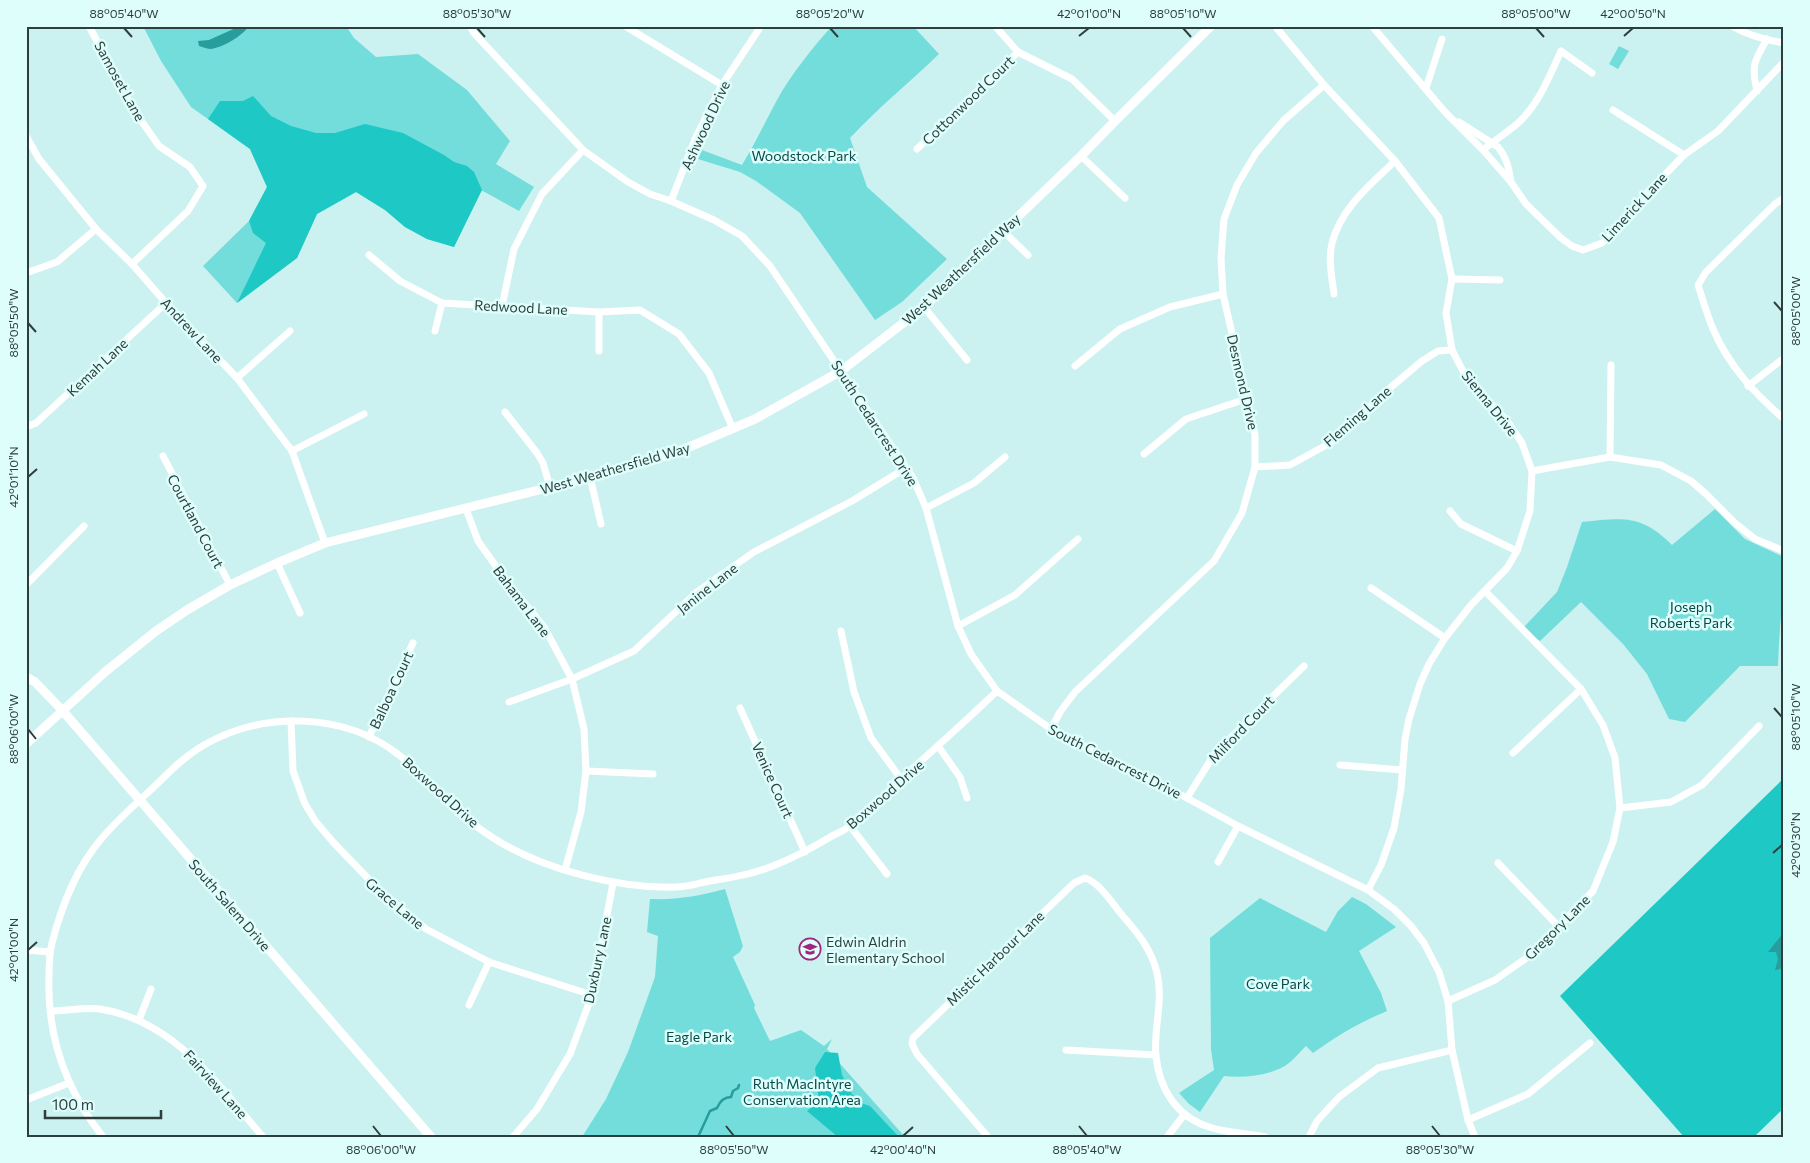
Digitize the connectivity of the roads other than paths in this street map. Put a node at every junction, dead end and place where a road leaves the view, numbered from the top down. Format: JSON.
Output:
{"nodes":[{"id":1,"x":89,"y":26,"type":"edge"},
{"id":2,"x":470,"y":26,"type":"edge"},
{"id":3,"x":625,"y":26,"type":"edge"},
{"id":4,"x":761,"y":26,"type":"edge"},
{"id":5,"x":996,"y":26,"type":"edge"},
{"id":6,"x":1211,"y":26,"type":"edge"},
{"id":7,"x":1275,"y":26,"type":"edge"},
{"id":8,"x":1372,"y":26,"type":"edge"},
{"id":9,"x":1732,"y":26,"type":"edge"},
{"id":10,"x":1442,"y":39,"type":"dead end"},
{"id":11,"x":1767,"y":40,"type":"junction"},
{"id":12,"x":1784,"y":43,"type":"edge"},
{"id":13,"x":1018,"y":52,"type":"junction"},
{"id":14,"x":1784,"y":62,"type":"edge"},
{"id":15,"x":1592,"y":73,"type":"dead end"},
{"id":16,"x":722,"y":85,"type":"junction"},
{"id":17,"x":1324,"y":85,"type":"junction"},
{"id":18,"x":1426,"y":88,"type":"junction"},
{"id":19,"x":1757,"y":91,"type":"junction"},
{"id":20,"x":1613,"y":110,"type":"dead end"},
{"id":21,"x":1445,"y":112,"type":"junction"},
{"id":22,"x":1115,"y":121,"type":"junction"},
{"id":23,"x":26,"y":136,"type":"edge"},
{"id":24,"x":1492,"y":143,"type":"junction"},
{"id":25,"x":917,"y":149,"type":"dead end"},
{"id":26,"x":583,"y":150,"type":"junction"},
{"id":27,"x":1483,"y":150,"type":"junction"},
{"id":28,"x":1684,"y":155,"type":"junction"},
{"id":29,"x":1081,"y":156,"type":"junction"},
{"id":30,"x":1395,"y":161,"type":"junction"},
{"id":31,"x":1511,"y":182,"type":"junction"},
{"id":32,"x":1125,"y":198,"type":"dead end"},
{"id":33,"x":1784,"y":198,"type":"edge"},
{"id":34,"x":671,"y":201,"type":"junction"},
{"id":35,"x":96,"y":229,"type":"junction"},
{"id":36,"x":1003,"y":231,"type":"junction"},
{"id":37,"x":369,"y":255,"type":"dead end"},
{"id":38,"x":1028,"y":255,"type":"dead end"},
{"id":39,"x":132,"y":264,"type":"junction"},
{"id":40,"x":26,"y":273,"type":"edge"},
{"id":41,"x":1452,"y":279,"type":"junction"},
{"id":42,"x":1500,"y":280,"type":"dead end"},
{"id":43,"x":1223,"y":294,"type":"junction"},
{"id":44,"x":1334,"y":294,"type":"dead end"},
{"id":45,"x":442,"y":303,"type":"junction"},
{"id":46,"x":166,"y":304,"type":"junction"},
{"id":47,"x":502,"y":306,"type":"junction"},
{"id":48,"x":924,"y":308,"type":"junction"},
{"id":49,"x":599,"y":312,"type":"junction"},
{"id":50,"x":435,"y":330,"type":"dead end"},
{"id":51,"x":290,"y":331,"type":"dead end"},
{"id":52,"x":1452,"y":350,"type":"junction"},
{"id":53,"x":599,"y":351,"type":"dead end"},
{"id":54,"x":1784,"y":358,"type":"edge"},
{"id":55,"x":967,"y":360,"type":"dead end"},
{"id":56,"x":1611,"y":365,"type":"dead end"},
{"id":57,"x":1074,"y":366,"type":"dead end"},
{"id":58,"x":841,"y":371,"type":"junction"},
{"id":59,"x":237,"y":378,"type":"junction"},
{"id":60,"x":1748,"y":386,"type":"junction"},
{"id":61,"x":1246,"y":399,"type":"junction"},
{"id":62,"x":505,"y":412,"type":"dead end"},
{"id":63,"x":364,"y":414,"type":"dead end"},
{"id":64,"x":1784,"y":420,"type":"edge"},
{"id":65,"x":26,"y":427,"type":"edge"},
{"id":66,"x":733,"y":429,"type":"junction"},
{"id":67,"x":292,"y":451,"type":"junction"},
{"id":68,"x":1144,"y":454,"type":"dead end"},
{"id":69,"x":163,"y":456,"type":"dead end"},
{"id":70,"x":1005,"y":457,"type":"dead end"},
{"id":71,"x":1610,"y":457,"type":"junction"},
{"id":72,"x":1255,"y":467,"type":"junction"},
{"id":73,"x":906,"y":468,"type":"junction"},
{"id":74,"x":1532,"y":471,"type":"junction"},
{"id":75,"x":590,"y":477,"type":"junction"},
{"id":76,"x":550,"y":487,"type":"junction"},
{"id":77,"x":926,"y":508,"type":"junction"},
{"id":78,"x":466,"y":509,"type":"junction"},
{"id":79,"x":1450,"y":511,"type":"dead end"},
{"id":80,"x":600,"y":524,"type":"dead end"},
{"id":81,"x":84,"y":526,"type":"dead end"},
{"id":82,"x":1078,"y":539,"type":"dead end"},
{"id":83,"x":325,"y":544,"type":"junction"},
{"id":84,"x":1517,"y":551,"type":"junction"},
{"id":85,"x":1784,"y":551,"type":"edge"},
{"id":86,"x":277,"y":563,"type":"junction"},
{"id":87,"x":26,"y":585,"type":"edge"},
{"id":88,"x":230,"y":586,"type":"junction"},
{"id":89,"x":1371,"y":588,"type":"dead end"},
{"id":90,"x":1485,"y":591,"type":"junction"},
{"id":91,"x":300,"y":613,"type":"dead end"},
{"id":92,"x":958,"y":626,"type":"junction"},
{"id":93,"x":841,"y":631,"type":"dead end"},
{"id":94,"x":1444,"y":638,"type":"junction"},
{"id":95,"x":413,"y":643,"type":"dead end"},
{"id":96,"x":1304,"y":666,"type":"dead end"},
{"id":97,"x":26,"y":677,"type":"edge"},
{"id":98,"x":572,"y":679,"type":"junction"},
{"id":99,"x":1581,"y":689,"type":"junction"},
{"id":100,"x":998,"y":690,"type":"junction"},
{"id":101,"x":509,"y":702,"type":"dead end"},
{"id":102,"x":740,"y":708,"type":"dead end"},
{"id":103,"x":62,"y":710,"type":"junction"},
{"id":104,"x":291,"y":720,"type":"junction"},
{"id":105,"x":1759,"y":726,"type":"dead end"},
{"id":106,"x":1051,"y":729,"type":"junction"},
{"id":107,"x":368,"y":737,"type":"junction"},
{"id":108,"x":26,"y":744,"type":"edge"},
{"id":109,"x":938,"y":746,"type":"junction"},
{"id":110,"x":1513,"y":753,"type":"dead end"},
{"id":111,"x":1340,"y":765,"type":"dead end"},
{"id":112,"x":1402,"y":770,"type":"junction"},
{"id":113,"x":586,"y":771,"type":"junction"},
{"id":114,"x":653,"y":774,"type":"dead end"},
{"id":115,"x":901,"y":779,"type":"junction"},
{"id":116,"x":967,"y":798,"type":"dead end"},
{"id":117,"x":1187,"y":798,"type":"junction"},
{"id":118,"x":140,"y":800,"type":"junction"},
{"id":119,"x":1620,"y":808,"type":"junction"},
{"id":120,"x":850,"y":826,"type":"junction"},
{"id":121,"x":1238,"y":826,"type":"junction"},
{"id":122,"x":805,"y":852,"type":"junction"},
{"id":123,"x":1218,"y":862,"type":"dead end"},
{"id":124,"x":1498,"y":863,"type":"dead end"},
{"id":125,"x":565,"y":870,"type":"junction"},
{"id":126,"x":887,"y":874,"type":"dead end"},
{"id":127,"x":613,"y":883,"type":"junction"},
{"id":128,"x":1368,"y":890,"type":"junction"},
{"id":129,"x":1559,"y":926,"type":"junction"},
{"id":130,"x":26,"y":950,"type":"edge"},
{"id":131,"x":50,"y":952,"type":"junction"},
{"id":132,"x":489,"y":962,"type":"junction"},
{"id":133,"x":151,"y":989,"type":"dead end"},
{"id":134,"x":592,"y":995,"type":"junction"},
{"id":135,"x":1448,"y":1001,"type":"junction"},
{"id":136,"x":470,"y":1004,"type":"dead end"},
{"id":137,"x":50,"y":1011,"type":"junction"},
{"id":138,"x":139,"y":1020,"type":"junction"},
{"id":139,"x":1590,"y":1043,"type":"dead end"},
{"id":140,"x":1066,"y":1050,"type":"dead end"},
{"id":141,"x":1452,"y":1050,"type":"junction"},
{"id":142,"x":1156,"y":1055,"type":"junction"},
{"id":143,"x":69,"y":1083,"type":"junction"},
{"id":144,"x":26,"y":1100,"type":"edge"},
{"id":145,"x":1184,"y":1115,"type":"junction"},
{"id":146,"x":1468,"y":1120,"type":"junction"},
{"id":147,"x":103,"y":1137,"type":"edge"},
{"id":148,"x":263,"y":1137,"type":"edge"},
{"id":149,"x":431,"y":1137,"type":"edge"},
{"id":150,"x":513,"y":1137,"type":"edge"},
{"id":151,"x":988,"y":1137,"type":"edge"},
{"id":152,"x":1167,"y":1137,"type":"edge"},
{"id":153,"x":1265,"y":1137,"type":"edge"},
{"id":154,"x":1308,"y":1137,"type":"edge"},
{"id":155,"x":1475,"y":1137,"type":"edge"}],
"edges":[{"from":1,"to":39,"type":"street","name":"Samoset Lane"},
{"from":2,"to":26,"type":"street","name":"South Cedarcrest Drive"},
{"from":3,"to":16,"type":"street"},
{"from":4,"to":16,"type":"street","name":"Ashwood Drive"},
{"from":5,"to":13,"type":"street"},
{"from":6,"to":22,"type":"street","name":"West Weathersfield Way"},
{"from":7,"to":17,"type":"street","name":"Sienna Drive"},
{"from":8,"to":18,"type":"street","name":"Limerick Lane"},
{"from":9,"to":11,"type":"street"},
{"from":10,"to":18,"type":"street"},
{"from":11,"to":12,"type":"street"},
{"from":11,"to":19,"type":"street"},
{"from":13,"to":22,"type":"street"},
{"from":13,"to":25,"type":"street","name":"Cottonwood Court"},
{"from":14,"to":19,"type":"street","name":"Limerick Lane"},
{"from":15,"to":24,"type":"street"},
{"from":16,"to":34,"type":"street","name":"Ashwood Drive"},
{"from":17,"to":30,"type":"street","name":"Sienna Drive"},
{"from":17,"to":43,"type":"street","name":"Desmond Drive"},
{"from":18,"to":21,"type":"street","name":"Limerick Lane"},
{"from":19,"to":28,"type":"street","name":"Limerick Lane"},
{"from":20,"to":28,"type":"street"},
{"from":21,"to":24,"type":"street","name":"Limerick Lane"},
{"from":21,"to":27,"type":"street","name":"Limerick Lane"},
{"from":22,"to":29,"type":"street","name":"West Weathersfield Way"},
{"from":23,"to":35,"type":"street","name":"Andrew Lane"},
{"from":24,"to":27,"type":"street"},
{"from":24,"to":31,"type":"street","name":"Limerick Lane"},
{"from":26,"to":34,"type":"street","name":"South Cedarcrest Drive"},
{"from":26,"to":47,"type":"street"},
{"from":27,"to":31,"type":"street","name":"Limerick Lane"},
{"from":28,"to":31,"type":"street","name":"Limerick Lane"},
{"from":29,"to":32,"type":"street"},
{"from":29,"to":36,"type":"street","name":"West Weathersfield Way"},
{"from":30,"to":41,"type":"street","name":"Sienna Drive"},
{"from":30,"to":44,"type":"street"},
{"from":33,"to":60,"type":"street"},
{"from":34,"to":58,"type":"street","name":"South Cedarcrest Drive"},
{"from":35,"to":39,"type":"street","name":"Andrew Lane"},
{"from":35,"to":40,"type":"street"},
{"from":36,"to":38,"type":"street"},
{"from":36,"to":48,"type":"street","name":"West Weathersfield Way"},
{"from":37,"to":45,"type":"street","name":"Redwood Lane"},
{"from":39,"to":46,"type":"street","name":"Andrew Lane"},
{"from":41,"to":42,"type":"street"},
{"from":41,"to":52,"type":"street","name":"Sienna Drive"},
{"from":43,"to":57,"type":"street"},
{"from":43,"to":61,"type":"street","name":"Desmond Drive"},
{"from":45,"to":47,"type":"street","name":"Redwood Lane"},
{"from":45,"to":50,"type":"street"},
{"from":46,"to":59,"type":"street","name":"Andrew Lane"},
{"from":46,"to":65,"type":"street","name":"Kemah Lane"},
{"from":47,"to":49,"type":"street","name":"Redwood Lane"},
{"from":48,"to":55,"type":"street"},
{"from":48,"to":58,"type":"street","name":"West Weathersfield Way"},
{"from":49,"to":53,"type":"street"},
{"from":49,"to":66,"type":"street","name":"Redwood Lane"},
{"from":51,"to":59,"type":"street"},
{"from":52,"to":72,"type":"street","name":"Fleming Lane"},
{"from":52,"to":74,"type":"street","name":"Sienna Drive"},
{"from":54,"to":60,"type":"street"},
{"from":56,"to":71,"type":"street"},
{"from":58,"to":66,"type":"street","name":"West Weathersfield Way"},
{"from":58,"to":73,"type":"street","name":"South Cedarcrest Drive"},
{"from":59,"to":67,"type":"street","name":"Andrew Lane"},
{"from":60,"to":64,"type":"street"},
{"from":61,"to":68,"type":"street"},
{"from":61,"to":72,"type":"street","name":"Desmond Drive"},
{"from":62,"to":76,"type":"street"},
{"from":63,"to":67,"type":"street"},
{"from":66,"to":75,"type":"street","name":"West Weathersfield Way"},
{"from":67,"to":83,"type":"street","name":"Andrew Lane"},
{"from":69,"to":88,"type":"street","name":"Courtland Court"},
{"from":70,"to":77,"type":"street"},
{"from":71,"to":74,"type":"street"},
{"from":71,"to":85,"type":"street"},
{"from":72,"to":106,"type":"street","name":"Desmond Drive"},
{"from":73,"to":77,"type":"street","name":"South Cedarcrest Drive"},
{"from":73,"to":98,"type":"street","name":"Janine Lane"},
{"from":74,"to":84,"type":"street","name":"Sienna Drive"},
{"from":75,"to":76,"type":"street","name":"West Weathersfield Way"},
{"from":75,"to":80,"type":"street"},
{"from":76,"to":78,"type":"street","name":"West Weathersfield Way"},
{"from":77,"to":92,"type":"street","name":"South Cedarcrest Drive"},
{"from":78,"to":83,"type":"street","name":"West Weathersfield Way"},
{"from":78,"to":98,"type":"street","name":"Bahama Lane"},
{"from":79,"to":84,"type":"street"},
{"from":81,"to":87,"type":"street"},
{"from":82,"to":92,"type":"street"},
{"from":83,"to":86,"type":"street","name":"West Weathersfield Way"},
{"from":84,"to":90,"type":"street","name":"Sienna Drive"},
{"from":86,"to":88,"type":"street","name":"West Weathersfield Way"},
{"from":86,"to":91,"type":"street"},
{"from":88,"to":103,"type":"street","name":"West Weathersfield Way"},
{"from":89,"to":94,"type":"street"},
{"from":90,"to":94,"type":"street","name":"Sienna Drive"},
{"from":90,"to":99,"type":"street","name":"Gregory Lane"},
{"from":92,"to":100,"type":"street","name":"South Cedarcrest Drive"},
{"from":93,"to":115,"type":"street"},
{"from":94,"to":112,"type":"street","name":"Sienna Drive"},
{"from":95,"to":107,"type":"street","name":"Balboa Court"},
{"from":96,"to":117,"type":"street","name":"Milford Court"},
{"from":97,"to":103,"type":"street","name":"South Salem Drive"},
{"from":98,"to":101,"type":"street","name":"Janine Lane"},
{"from":98,"to":113,"type":"street","name":"Bahama Lane"},
{"from":99,"to":110,"type":"street"},
{"from":99,"to":119,"type":"street","name":"Gregory Lane"},
{"from":100,"to":106,"type":"street","name":"South Cedarcrest Drive"},
{"from":100,"to":109,"type":"street","name":"Boxwood Drive"},
{"from":102,"to":122,"type":"street","name":"Venice Court"},
{"from":103,"to":108,"type":"street","name":"West Weathersfield Way"},
{"from":103,"to":118,"type":"street","name":"South Salem Drive"},
{"from":104,"to":107,"type":"street","name":"Boxwood Drive"},
{"from":104,"to":118,"type":"street","name":"Boxwood Drive"},
{"from":104,"to":132,"type":"street","name":"Grace Lane"},
{"from":105,"to":119,"type":"street"},
{"from":106,"to":117,"type":"street","name":"South Cedarcrest Drive"},
{"from":107,"to":125,"type":"street","name":"Boxwood Drive"},
{"from":109,"to":115,"type":"street","name":"Boxwood Drive"},
{"from":109,"to":116,"type":"street"},
{"from":111,"to":112,"type":"street"},
{"from":112,"to":128,"type":"street","name":"Sienna Drive"},
{"from":113,"to":114,"type":"street"},
{"from":113,"to":125,"type":"street","name":"Bahama Lane"},
{"from":115,"to":120,"type":"street","name":"Boxwood Drive"},
{"from":117,"to":121,"type":"street","name":"South Cedarcrest Drive"},
{"from":118,"to":131,"type":"street","name":"Boxwood Drive"},
{"from":118,"to":149,"type":"street","name":"South Salem Drive"},
{"from":119,"to":129,"type":"street","name":"Gregory Lane"},
{"from":120,"to":122,"type":"street","name":"Boxwood Drive"},
{"from":120,"to":126,"type":"street"},
{"from":121,"to":123,"type":"street"},
{"from":121,"to":128,"type":"street","name":"South Cedarcrest Drive"},
{"from":122,"to":127,"type":"street","name":"Boxwood Drive"},
{"from":124,"to":129,"type":"street"},
{"from":125,"to":127,"type":"street","name":"Boxwood Drive"},
{"from":127,"to":134,"type":"street","name":"Duxbury Lane"},
{"from":128,"to":135,"type":"street","name":"South Cedarcrest Drive"},
{"from":129,"to":135,"type":"street","name":"Gregory Lane"},
{"from":130,"to":131,"type":"street"},
{"from":131,"to":137,"type":"street","name":"Boxwood Drive"},
{"from":132,"to":134,"type":"street","name":"Grace Lane"},
{"from":132,"to":136,"type":"street"},
{"from":133,"to":138,"type":"street"},
{"from":134,"to":150,"type":"street","name":"Duxbury Lane"},
{"from":135,"to":141,"type":"street","name":"South Cedarcrest Drive"},
{"from":137,"to":138,"type":"street","name":"Fairview Lane"},
{"from":137,"to":143,"type":"street","name":"Boxwood Drive"},
{"from":138,"to":148,"type":"street","name":"Fairview Lane"},
{"from":139,"to":146,"type":"street"},
{"from":140,"to":142,"type":"street"},
{"from":141,"to":146,"type":"street","name":"South Cedarcrest Drive"},
{"from":141,"to":154,"type":"street"},
{"from":142,"to":145,"type":"street"},
{"from":142,"to":151,"type":"street","name":"Mistic Harbour Lane"},
{"from":143,"to":144,"type":"street"},
{"from":143,"to":147,"type":"street","name":"Boxwood Drive"},
{"from":145,"to":152,"type":"street"},
{"from":145,"to":153,"type":"street"},
{"from":146,"to":155,"type":"street","name":"South Cedarcrest Drive"}]}
